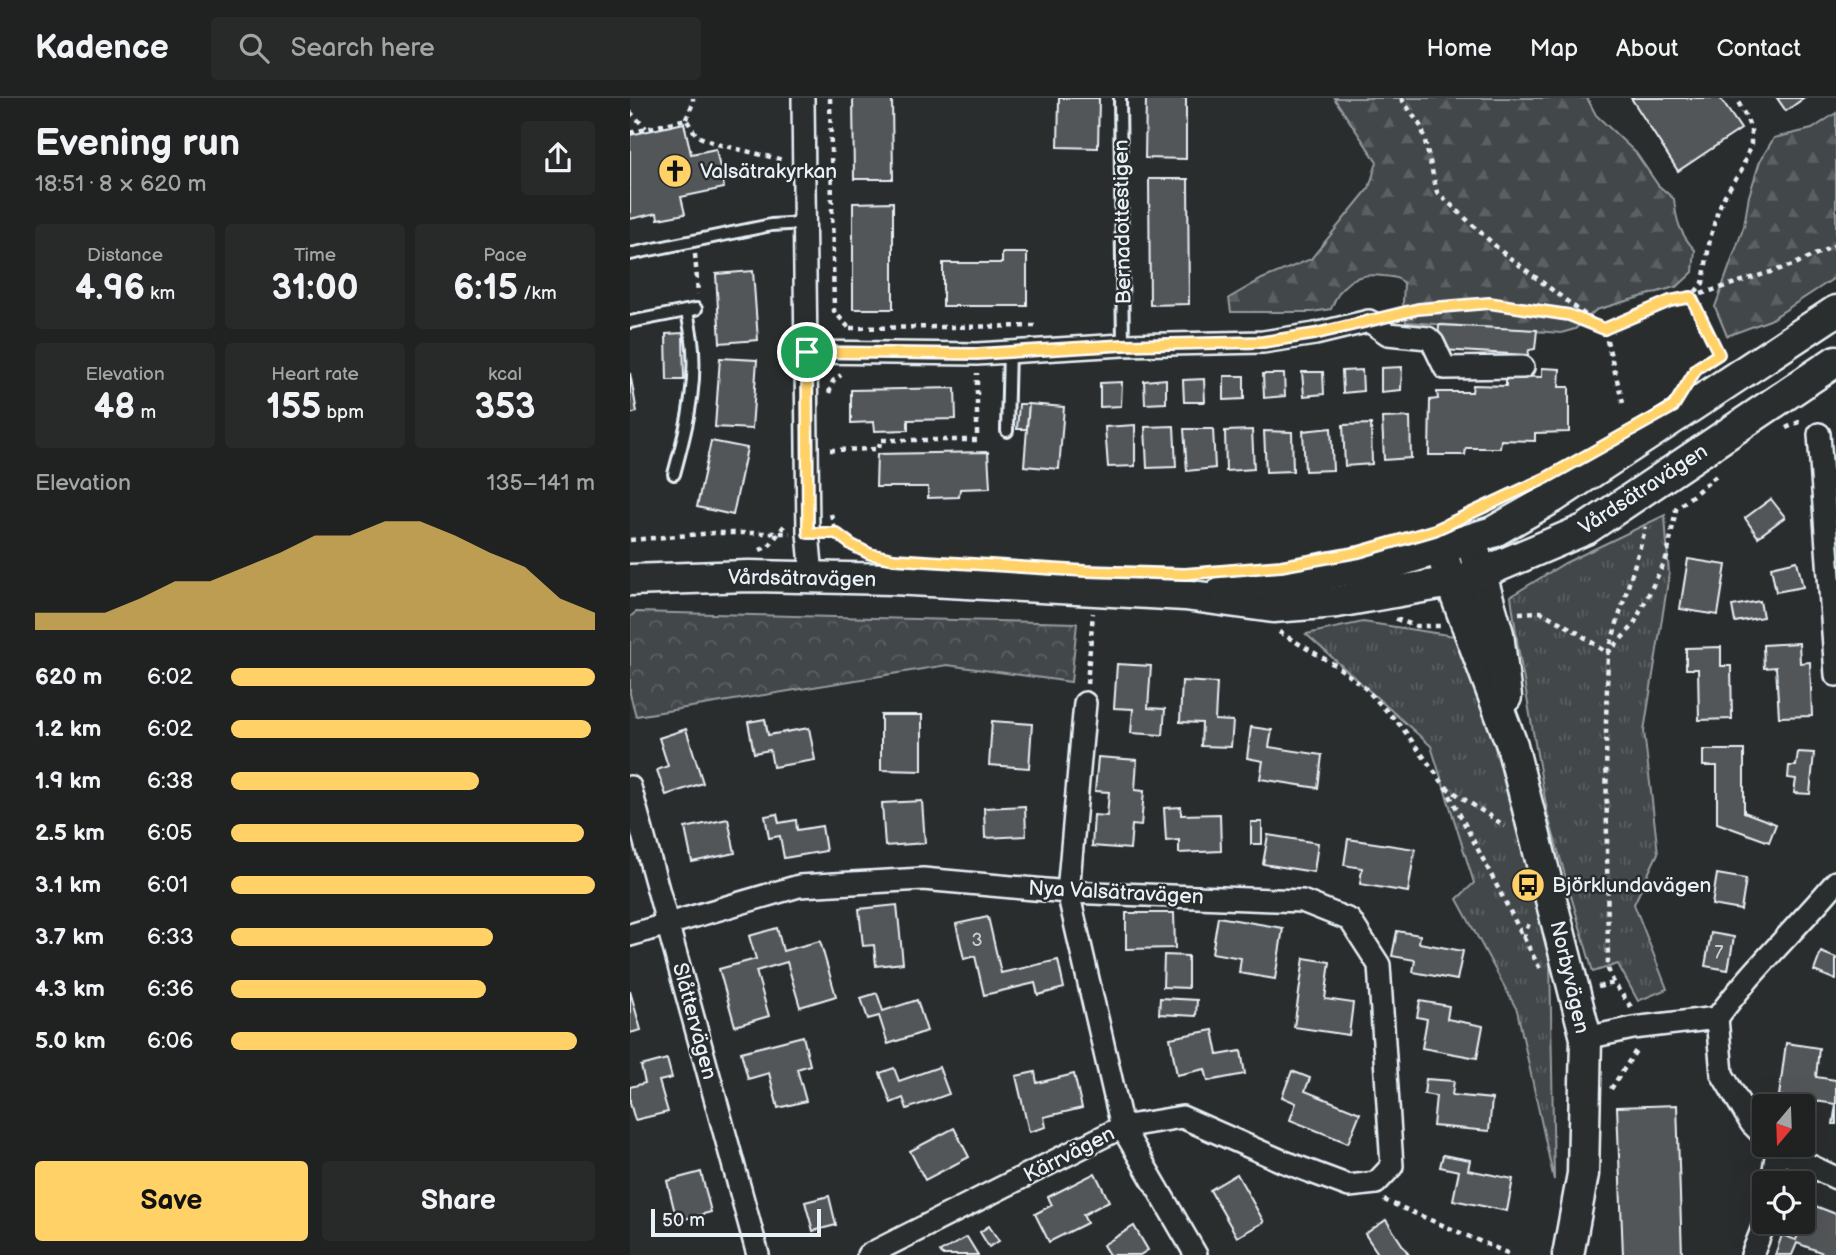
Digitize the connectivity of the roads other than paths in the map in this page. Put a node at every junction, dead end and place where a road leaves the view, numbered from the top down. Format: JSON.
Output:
{"nodes":[{"id":1,"x":803,"y":98,"type":"edge"},
{"id":2,"x":1120,"y":98,"type":"edge"},
{"id":3,"x":805,"y":223,"type":"junction"},
{"id":4,"x":630,"y":254,"type":"edge"},
{"id":5,"x":1836,"y":311,"type":"edge"},
{"id":6,"x":630,"y":322,"type":"edge"},
{"id":7,"x":1123,"y":345,"type":"junction"},
{"id":8,"x":1009,"y":350,"type":"junction"},
{"id":9,"x":807,"y":352,"type":"junction"},
{"id":10,"x":1836,"y":361,"type":"edge"},
{"id":11,"x":1523,"y":367,"type":"dead end"},
{"id":12,"x":1007,"y":431,"type":"dead end"},
{"id":13,"x":1819,"y":434,"type":"dead end"},
{"id":14,"x":674,"y":474,"type":"dead end"},
{"id":15,"x":1471,"y":541,"type":"junction"},
{"id":16,"x":1441,"y":550,"type":"junction"},
{"id":17,"x":1480,"y":574,"type":"junction"},
{"id":18,"x":812,"y":576,"type":"junction"},
{"id":19,"x":630,"y":580,"type":"edge"},
{"id":20,"x":1451,"y":582,"type":"junction"},
{"id":21,"x":1185,"y":595,"type":"junction"},
{"id":22,"x":1836,"y":675,"type":"edge"},
{"id":23,"x":1086,"y":702,"type":"road end"},
{"id":24,"x":1512,"y":745,"type":"junction"},
{"id":25,"x":630,"y":787,"type":"edge"},
{"id":26,"x":1836,"y":882,"type":"edge"},
{"id":27,"x":1068,"y":892,"type":"junction"},
{"id":28,"x":669,"y":924,"type":"junction"},
{"id":29,"x":630,"y":934,"type":"edge"},
{"id":30,"x":1717,"y":1018,"type":"junction"},
{"id":31,"x":1586,"y":1038,"type":"junction"},
{"id":32,"x":1752,"y":1124,"type":"edge"},
{"id":33,"x":1122,"y":1128,"type":"junction"},
{"id":34,"x":1796,"y":1157,"type":"edge"},
{"id":35,"x":1836,"y":1178,"type":"edge"},
{"id":36,"x":1349,"y":1186,"type":"joint"},
{"id":37,"x":1760,"y":1234,"type":"edge"},
{"id":38,"x":758,"y":1255,"type":"edge"},
{"id":39,"x":868,"y":1255,"type":"edge"},
{"id":40,"x":1196,"y":1255,"type":"edge"},
{"id":41,"x":1568,"y":1255,"type":"edge"},
{"id":42,"x":1752,"y":1255,"type":"edge"}],
"edges":[{"from":1,"to":3,"type":"street"},
{"from":2,"to":7,"type":"lane","name":"Bernadottestigen"},
{"from":3,"to":4,"type":"lane"},
{"from":3,"to":9,"type":"street"},
{"from":5,"to":15,"type":"main road","name":"Vårdsätravägen"},
{"from":6,"to":14,"type":"lane"},
{"from":7,"to":8,"type":"street"},
{"from":7,"to":11,"type":"street"},
{"from":8,"to":9,"type":"street"},
{"from":8,"to":12,"type":"lane"},
{"from":9,"to":18,"type":"street"},
{"from":10,"to":17,"type":"main road","name":"Vårdsätravägen"},
{"from":13,"to":22,"type":"street"},
{"from":15,"to":16,"type":"main road","name":"Vårdsätravägen"},
{"from":15,"to":17,"type":"main road","name":"Norbyvägen"},
{"from":16,"to":20,"type":"main road","name":"Norbyvägen"},
{"from":16,"to":21,"type":"main road","name":"Vårdsätravägen"},
{"from":17,"to":20,"type":"main road","name":"Vårdsätravägen"},
{"from":17,"to":24,"type":"main road","name":"Norbyvägen"},
{"from":18,"to":19,"type":"main road","name":"Vårdsätravägen"},
{"from":18,"to":21,"type":"main road","name":"Vårdsätravägen"},
{"from":20,"to":21,"type":"main road","name":"Vårdsätravägen"},
{"from":20,"to":24,"type":"main road","name":"Norbyvägen"},
{"from":23,"to":27,"type":"street"},
{"from":24,"to":31,"type":"main road","name":"Norbyvägen"},
{"from":25,"to":28,"type":"street","name":"Slåttervägen"},
{"from":26,"to":30,"type":"street"},
{"from":27,"to":28,"type":"street","name":"Nya Valsätravägen"},
{"from":27,"to":33,"type":"street"},
{"from":27,"to":36,"type":"street","name":"Nya Valsätravägen"},
{"from":28,"to":29,"type":"street","name":"Nya Valsätravägen"},
{"from":28,"to":38,"type":"street","name":"Slåttervägen"},
{"from":30,"to":31,"type":"street"},
{"from":30,"to":32,"type":"street"},
{"from":31,"to":41,"type":"main road","name":"Norbyvägen"},
{"from":33,"to":36,"type":"street","name":"Kärrvägen"},
{"from":33,"to":39,"type":"street","name":"Kärrvägen"},
{"from":33,"to":40,"type":"street"},
{"from":34,"to":35,"type":"street"},
{"from":37,"to":42,"type":"street"}]}
